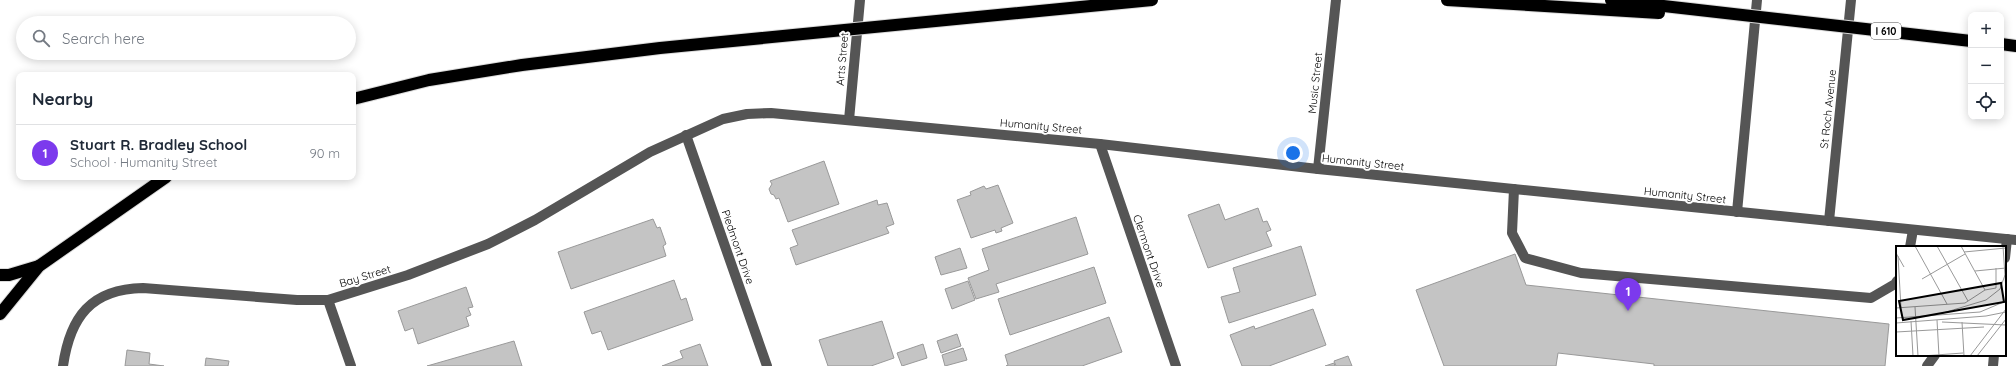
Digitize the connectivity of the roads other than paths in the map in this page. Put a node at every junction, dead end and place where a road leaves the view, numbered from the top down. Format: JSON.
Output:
{"nodes":[{"id":1,"x":860,"y":0,"type":"edge"},
{"id":2,"x":1152,"y":0,"type":"edge"},
{"id":3,"x":1336,"y":0,"type":"edge"},
{"id":4,"x":1447,"y":0,"type":"edge"},
{"id":5,"x":1612,"y":0,"type":"edge"},
{"id":6,"x":1756,"y":0,"type":"edge"},
{"id":7,"x":1851,"y":0,"type":"edge"},
{"id":8,"x":1801,"y":22,"type":"junction"},
{"id":9,"x":1968,"y":41,"type":"edge"},
{"id":10,"x":2004,"y":44,"type":"edge"},
{"id":11,"x":2016,"y":46,"type":"edge"},
{"id":12,"x":356,"y":98,"type":"edge"},
{"id":13,"x":849,"y":120,"type":"junction"},
{"id":14,"x":686,"y":135,"type":"junction"},
{"id":15,"x":1100,"y":144,"type":"junction"},
{"id":16,"x":1318,"y":170,"type":"junction"},
{"id":17,"x":161,"y":180,"type":"edge"},
{"id":18,"x":1514,"y":189,"type":"junction"},
{"id":19,"x":1737,"y":212,"type":"junction"},
{"id":20,"x":1829,"y":221,"type":"junction"},
{"id":21,"x":1913,"y":230,"type":"junction"},
{"id":22,"x":2012,"y":240,"type":"edge"},
{"id":23,"x":1910,"y":246,"type":"edge"},
{"id":24,"x":2006,"y":255,"type":"edge"},
{"id":25,"x":39,"y":266,"type":"junction"},
{"id":26,"x":0,"y":275,"type":"edge"},
{"id":27,"x":1896,"y":283,"type":"edge"},
{"id":28,"x":328,"y":300,"type":"junction"},
{"id":29,"x":0,"y":314,"type":"edge"},
{"id":30,"x":1934,"y":356,"type":"edge"},
{"id":31,"x":1994,"y":356,"type":"edge"},
{"id":32,"x":63,"y":366,"type":"edge"},
{"id":33,"x":351,"y":366,"type":"edge"},
{"id":34,"x":768,"y":366,"type":"edge"},
{"id":35,"x":1176,"y":366,"type":"edge"},
{"id":36,"x":1927,"y":366,"type":"edge"},
{"id":37,"x":1993,"y":366,"type":"edge"}],
"edges":[{"from":1,"to":13,"type":"street","name":"Arts Street"},
{"from":2,"to":12,"type":"highway","bridge":true},
{"from":3,"to":16,"type":"street","name":"Music Street"},
{"from":4,"to":8,"type":"highway","bridge":true},
{"from":5,"to":8,"type":"highway","number":"I 610","bridge":true},
{"from":6,"to":19,"type":"street"},
{"from":7,"to":20,"type":"street","name":"St Roch Avenue"},
{"from":8,"to":9,"type":"highway","number":"I 610","bridge":true},
{"from":10,"to":11,"type":"highway"},
{"from":13,"to":14,"type":"street","name":"Humanity Street"},
{"from":13,"to":15,"type":"street","name":"Humanity Street"},
{"from":14,"to":28,"type":"street","name":"Bay Street"},
{"from":14,"to":34,"type":"street","name":"Piedmont Drive"},
{"from":15,"to":16,"type":"street","name":"Humanity Street"},
{"from":15,"to":35,"type":"street","name":"Clermont Drive"},
{"from":16,"to":18,"type":"street","name":"Humanity Street"},
{"from":17,"to":25,"type":"highway"},
{"from":18,"to":19,"type":"street","name":"Humanity Street"},
{"from":18,"to":27,"type":"street"},
{"from":19,"to":20,"type":"street","name":"Humanity Street"},
{"from":20,"to":21,"type":"street","name":"Humanity Street"},
{"from":21,"to":22,"type":"street","name":"Humanity Street"},
{"from":21,"to":23,"type":"street"},
{"from":22,"to":24,"type":"street"},
{"from":25,"to":26,"type":"highway"},
{"from":25,"to":29,"type":"highway"},
{"from":28,"to":32,"type":"street","name":"Bay Street"},
{"from":28,"to":33,"type":"street"},
{"from":30,"to":36,"type":"street"},
{"from":31,"to":37,"type":"street"}]}
